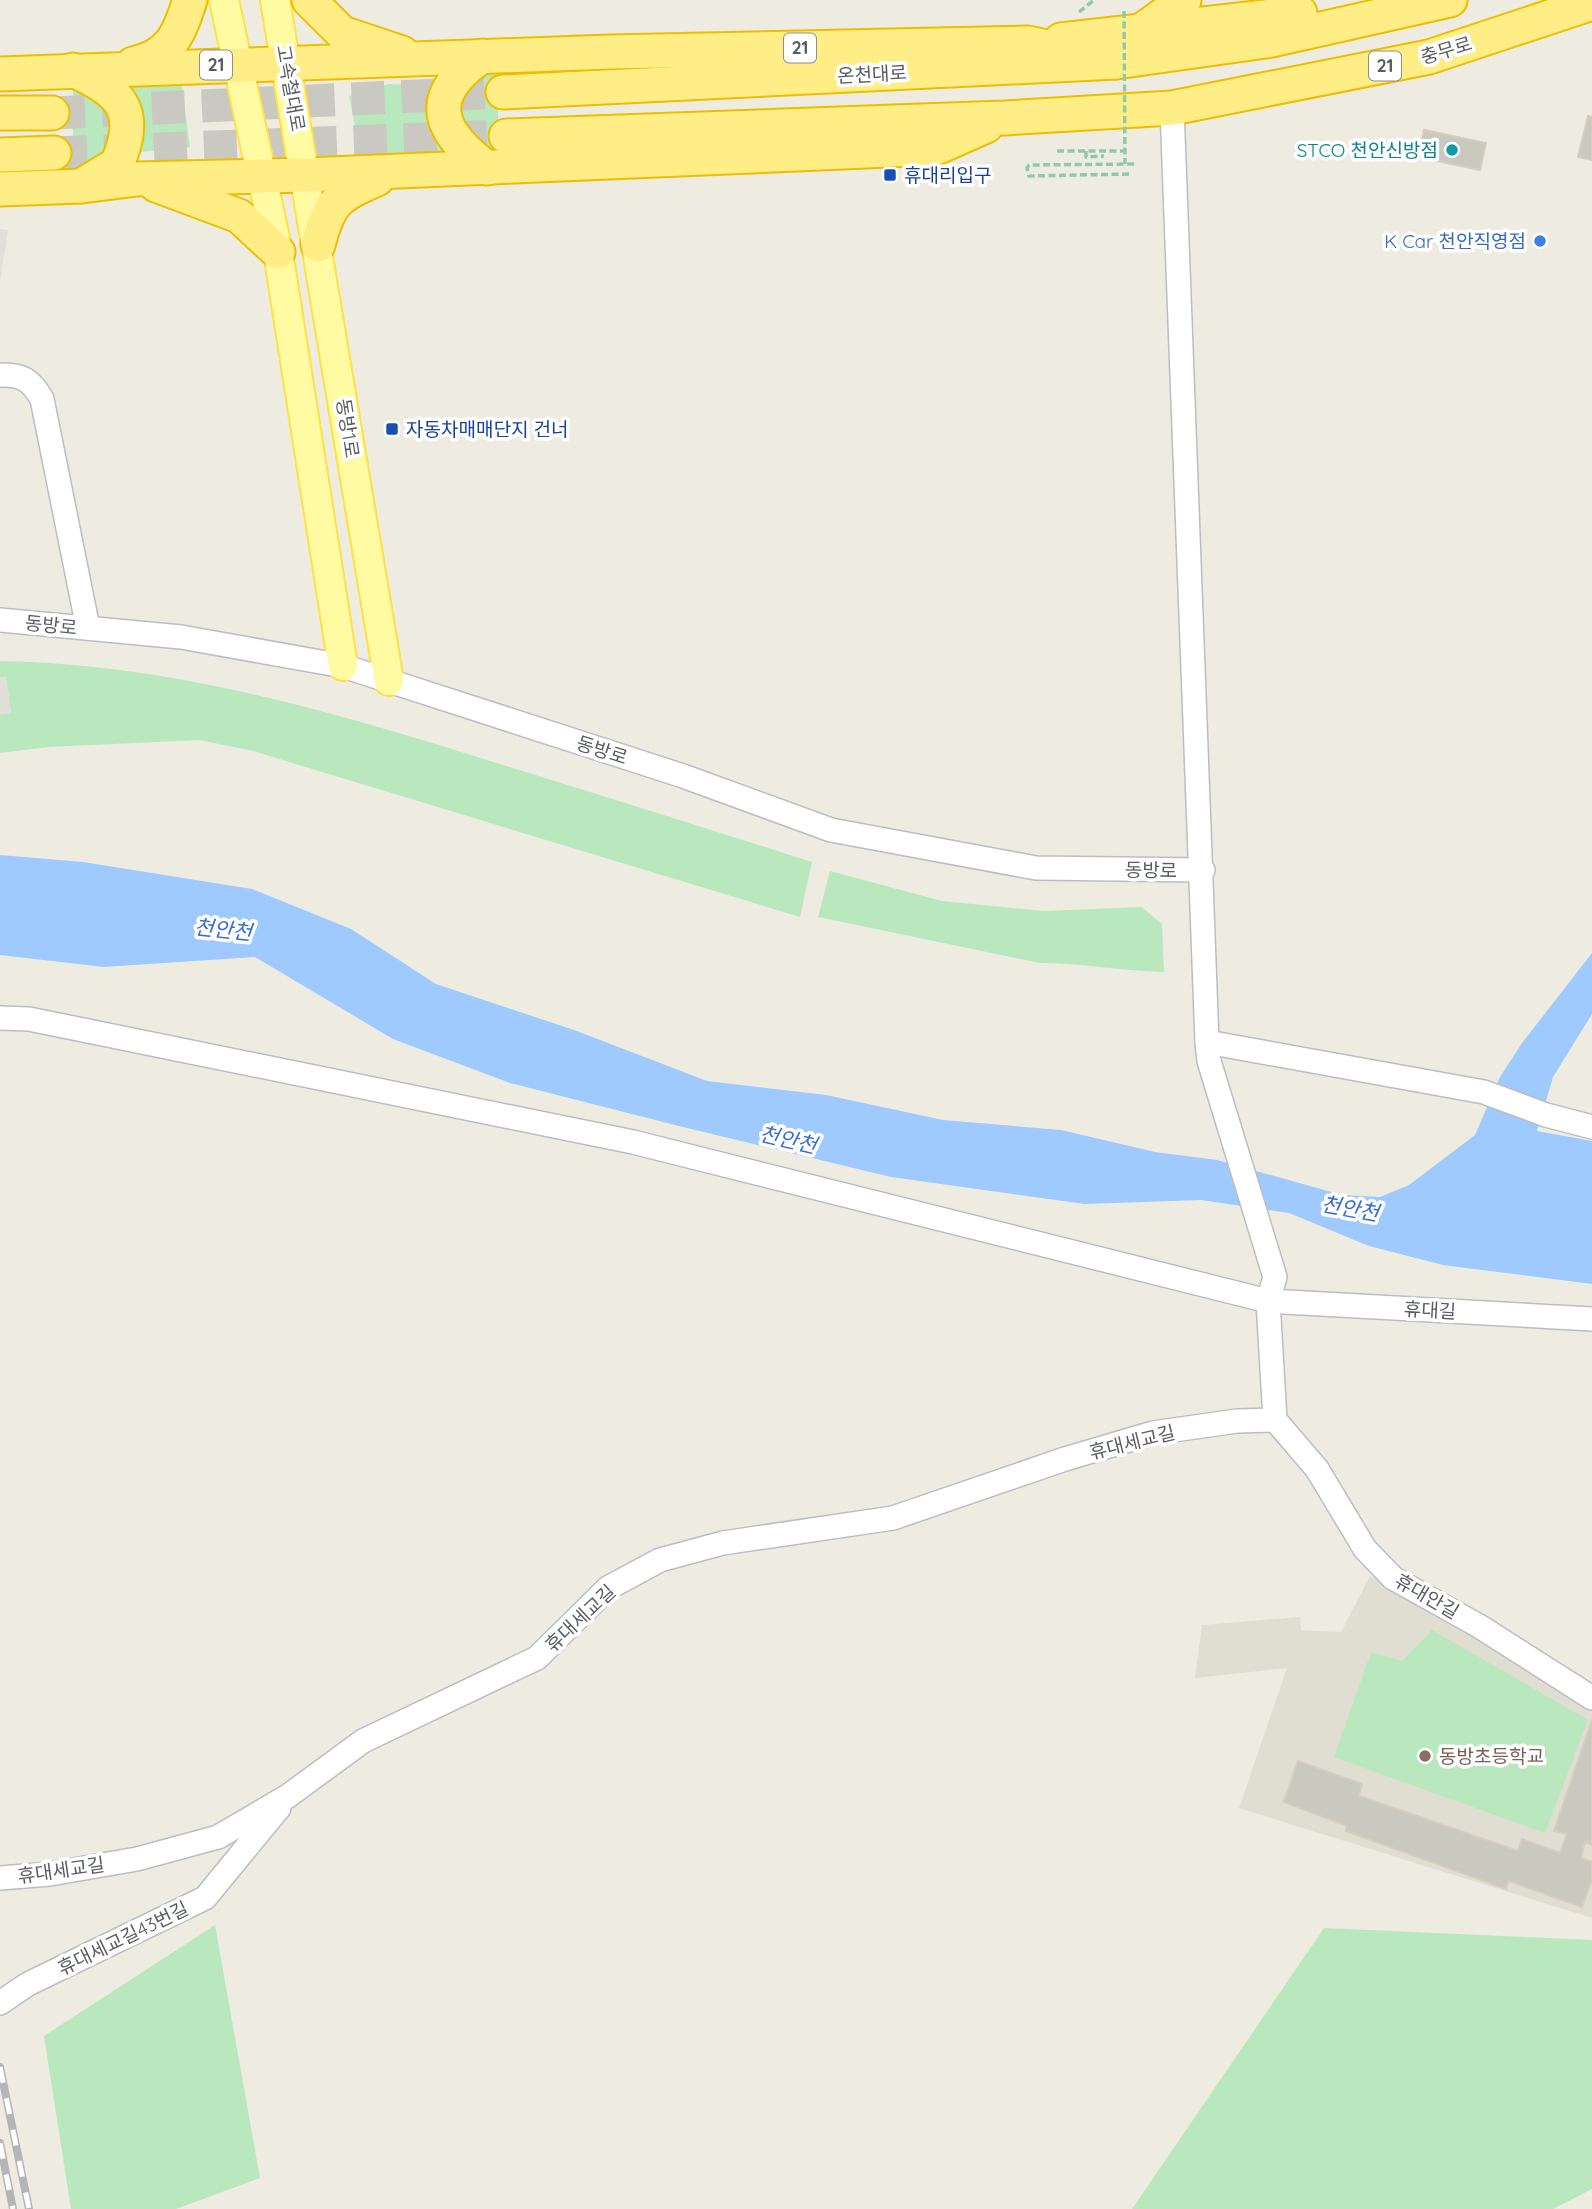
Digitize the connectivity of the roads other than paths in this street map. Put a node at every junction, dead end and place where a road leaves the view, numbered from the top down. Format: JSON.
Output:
{"nodes":[{"id":1,"x":190,"y":0,"type":"edge"},
{"id":2,"x":224,"y":0,"type":"edge"},
{"id":3,"x":275,"y":0,"type":"edge"},
{"id":4,"x":309,"y":0,"type":"edge"},
{"id":5,"x":1184,"y":0,"type":"edge"},
{"id":6,"x":1225,"y":0,"type":"edge"},
{"id":7,"x":1446,"y":1,"type":"edge"},
{"id":8,"x":1592,"y":3,"type":"edge"},
{"id":9,"x":1276,"y":17,"type":"junction"},
{"id":10,"x":1131,"y":22,"type":"junction"},
{"id":11,"x":1028,"y":43,"type":"junction"},
{"id":12,"x":482,"y":56,"type":"junction"},
{"id":13,"x":432,"y":60,"type":"junction"},
{"id":14,"x":1116,"y":62,"type":"junction"},
{"id":15,"x":238,"y":65,"type":"junction"},
{"id":16,"x":287,"y":65,"type":"junction"},
{"id":17,"x":114,"y":68,"type":"junction"},
{"id":18,"x":72,"y":70,"type":"junction"},
{"id":19,"x":0,"y":74,"type":"edge"},
{"id":20,"x":503,"y":92,"type":"tunnel mouth"},
{"id":21,"x":1172,"y":108,"type":"junction"},
{"id":22,"x":0,"y":113,"type":"edge"},
{"id":23,"x":52,"y":113,"type":"tunnel mouth"},
{"id":24,"x":1004,"y":118,"type":"junction"},
{"id":25,"x":506,"y":135,"type":"tunnel mouth"},
{"id":26,"x":54,"y":153,"type":"tunnel mouth"},
{"id":27,"x":0,"y":155,"type":"edge"},
{"id":28,"x":487,"y":168,"type":"junction"},
{"id":29,"x":428,"y":170,"type":"junction"},
{"id":30,"x":260,"y":175,"type":"junction"},
{"id":31,"x":306,"y":175,"type":"junction"},
{"id":32,"x":137,"y":179,"type":"junction"},
{"id":33,"x":82,"y":186,"type":"junction"},
{"id":34,"x":0,"y":189,"type":"edge"},
{"id":35,"x":318,"y":245,"type":"junction"},
{"id":36,"x":278,"y":252,"type":"junction"},
{"id":37,"x":0,"y":375,"type":"edge"},
{"id":38,"x":0,"y":620,"type":"edge"},
{"id":39,"x":88,"y":628,"type":"junction"},
{"id":40,"x":343,"y":666,"type":"junction"},
{"id":41,"x":389,"y":681,"type":"junction"},
{"id":42,"x":1203,"y":870,"type":"junction"},
{"id":43,"x":0,"y":1018,"type":"edge"},
{"id":44,"x":1208,"y":1051,"type":"junction"},
{"id":45,"x":1592,"y":1127,"type":"edge"},
{"id":46,"x":1268,"y":1301,"type":"junction"},
{"id":47,"x":1592,"y":1319,"type":"edge"},
{"id":48,"x":1275,"y":1420,"type":"junction"},
{"id":49,"x":1592,"y":1698,"type":"edge"},
{"id":50,"x":288,"y":1796,"type":"junction"},
{"id":51,"x":0,"y":1878,"type":"edge"},
{"id":52,"x":0,"y":2003,"type":"edge"}],
"edges":[{"from":1,"to":17,"type":"highway"},
{"from":2,"to":15,"type":"main road"},
{"from":3,"to":16,"type":"main road","name":"고속철대로"},
{"from":4,"to":13,"type":"highway"},
{"from":5,"to":10,"type":"highway"},
{"from":6,"to":9,"type":"highway"},
{"from":7,"to":9,"type":"highway"},
{"from":7,"to":14,"type":"highway","name":"온천대로","number":"21"},
{"from":8,"to":21,"type":"highway","name":"충무로","number":"21"},
{"from":9,"to":10,"type":"highway"},
{"from":10,"to":11,"type":"highway"},
{"from":11,"to":12,"type":"highway","number":"21"},
{"from":11,"to":14,"type":"highway","number":"21"},
{"from":12,"to":13,"type":"highway","number":"21"},
{"from":12,"to":28,"type":"highway"},
{"from":13,"to":16,"type":"highway","number":"21"},
{"from":14,"to":20,"type":"highway","name":"온천대로"},
{"from":15,"to":16,"type":"highway","number":"21"},
{"from":15,"to":17,"type":"highway","number":"21"},
{"from":15,"to":30,"type":"main road"},
{"from":16,"to":31,"type":"main road","name":"고속철대로"},
{"from":17,"to":18,"type":"highway","number":"21"},
{"from":18,"to":19,"type":"highway","number":"21"},
{"from":18,"to":33,"type":"highway"},
{"from":21,"to":24,"type":"highway","number":"21"},
{"from":21,"to":42,"type":"street"},
{"from":22,"to":23,"type":"highway"},
{"from":24,"to":25,"type":"highway","number":"21"},
{"from":24,"to":28,"type":"highway","number":"21"},
{"from":26,"to":27,"type":"highway"},
{"from":28,"to":29,"type":"highway","number":"21"},
{"from":29,"to":31,"type":"highway","number":"21"},
{"from":29,"to":35,"type":"highway"},
{"from":30,"to":31,"type":"highway","number":"21"},
{"from":30,"to":32,"type":"highway","number":"21"},
{"from":30,"to":36,"type":"main road"},
{"from":31,"to":35,"type":"main road","name":"동방1로"},
{"from":32,"to":33,"type":"highway","number":"21"},
{"from":32,"to":36,"type":"highway"},
{"from":33,"to":34,"type":"highway","number":"21"},
{"from":35,"to":41,"type":"main road","name":"동방1로"},
{"from":36,"to":40,"type":"main road"},
{"from":37,"to":39,"type":"street"},
{"from":38,"to":39,"type":"street","name":"동방로"},
{"from":39,"to":40,"type":"street","name":"동방로"},
{"from":40,"to":41,"type":"street","name":"동방로"},
{"from":41,"to":42,"type":"street","name":"동방로"},
{"from":42,"to":44,"type":"street"},
{"from":43,"to":46,"type":"street","name":"휴대길"},
{"from":44,"to":45,"type":"street"},
{"from":44,"to":46,"type":"street"},
{"from":46,"to":47,"type":"street","name":"휴대길"},
{"from":46,"to":48,"type":"street"},
{"from":48,"to":49,"type":"street","name":"휴대안길"},
{"from":48,"to":50,"type":"street","name":"휴대세교길"},
{"from":50,"to":51,"type":"street","name":"휴대세교길"},
{"from":50,"to":52,"type":"street","name":"휴대세교길43번길"}]}
